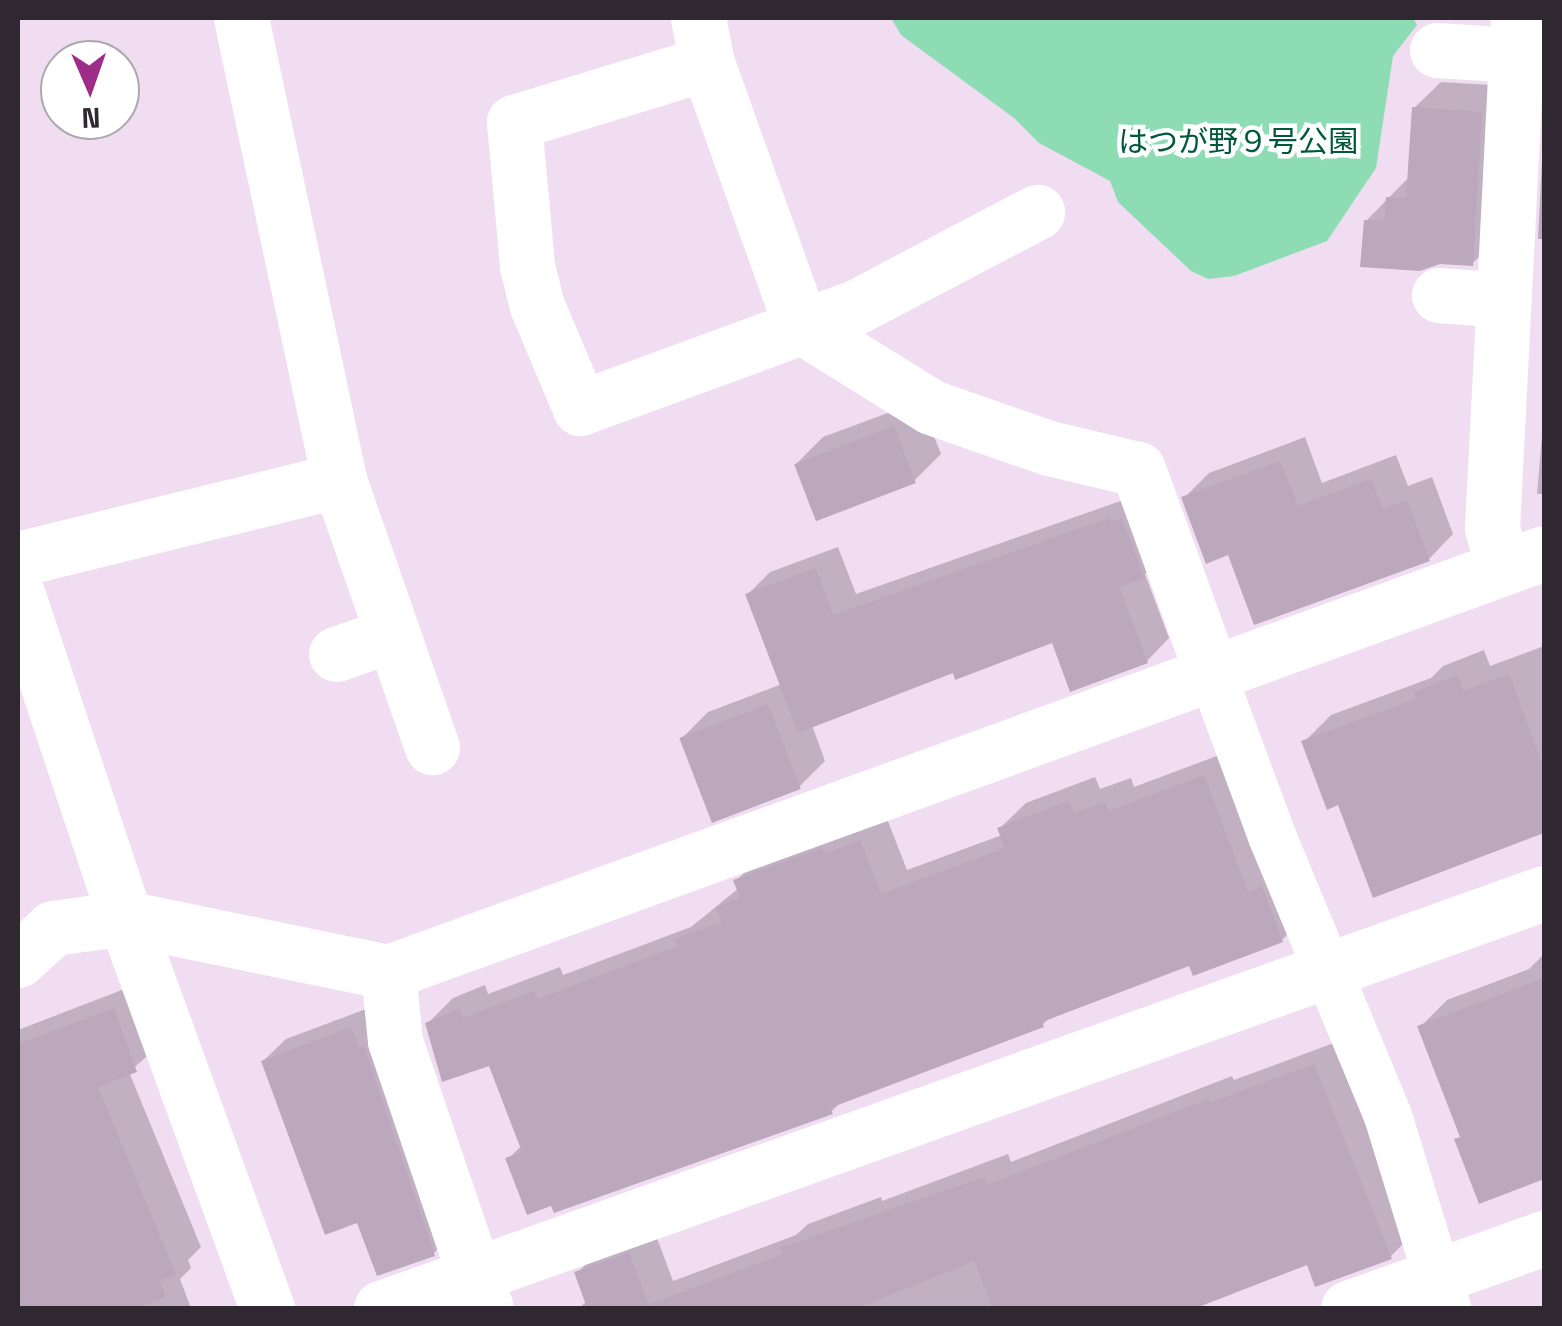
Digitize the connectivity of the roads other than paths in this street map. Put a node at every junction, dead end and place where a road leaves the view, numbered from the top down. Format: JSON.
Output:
{"nodes":[{"id":1,"x":241,"y":18,"type":"edge"},
{"id":2,"x":1517,"y":36,"type":"edge"},
{"id":3,"x":702,"y":40,"type":"edge"},
{"id":4,"x":1437,"y":50,"type":"dead end"},
{"id":5,"x":1037,"y":212,"type":"dead end"},
{"id":6,"x":1439,"y":295,"type":"dead end"},
{"id":7,"x":1504,"y":300,"type":"junction"},
{"id":8,"x":801,"y":326,"type":"junction"},
{"id":9,"x":339,"y":480,"type":"junction"},
{"id":10,"x":18,"y":559,"type":"edge"},
{"id":11,"x":1524,"y":560,"type":"edge"},
{"id":12,"x":18,"y":596,"type":"edge"},
{"id":13,"x":392,"y":634,"type":"junction"},
{"id":14,"x":336,"y":654,"type":"dead end"},
{"id":15,"x":1211,"y":671,"type":"junction"},
{"id":16,"x":432,"y":747,"type":"dead end"},
{"id":17,"x":1544,"y":893,"type":"edge"},
{"id":18,"x":125,"y":918,"type":"junction"},
{"id":19,"x":18,"y":960,"type":"edge"},
{"id":20,"x":1330,"y":969,"type":"junction"},
{"id":21,"x":388,"y":972,"type":"junction"},
{"id":22,"x":1544,"y":1238,"type":"edge"},
{"id":23,"x":480,"y":1292,"type":"edge"},
{"id":24,"x":1442,"y":1293,"type":"edge"},
{"id":25,"x":268,"y":1308,"type":"edge"},
{"id":26,"x":381,"y":1308,"type":"edge"},
{"id":27,"x":1348,"y":1308,"type":"edge"}],
"edges":[{"from":1,"to":9,"type":"street"},
{"from":2,"to":4,"type":"street"},
{"from":2,"to":7,"type":"street"},
{"from":3,"to":8,"type":"street"},
{"from":3,"to":8,"type":"street"},
{"from":5,"to":8,"type":"street"},
{"from":6,"to":7,"type":"street"},
{"from":7,"to":11,"type":"street"},
{"from":8,"to":15,"type":"street"},
{"from":9,"to":10,"type":"street"},
{"from":9,"to":13,"type":"street"},
{"from":11,"to":15,"type":"street"},
{"from":12,"to":18,"type":"street"},
{"from":13,"to":14,"type":"street"},
{"from":13,"to":16,"type":"street"},
{"from":15,"to":20,"type":"street"},
{"from":15,"to":21,"type":"street"},
{"from":17,"to":20,"type":"street"},
{"from":18,"to":19,"type":"street"},
{"from":18,"to":21,"type":"street"},
{"from":18,"to":25,"type":"street"},
{"from":20,"to":23,"type":"street"},
{"from":20,"to":24,"type":"street"},
{"from":21,"to":23,"type":"street"},
{"from":22,"to":24,"type":"street"},
{"from":23,"to":26,"type":"street"},
{"from":24,"to":27,"type":"street"}]}
